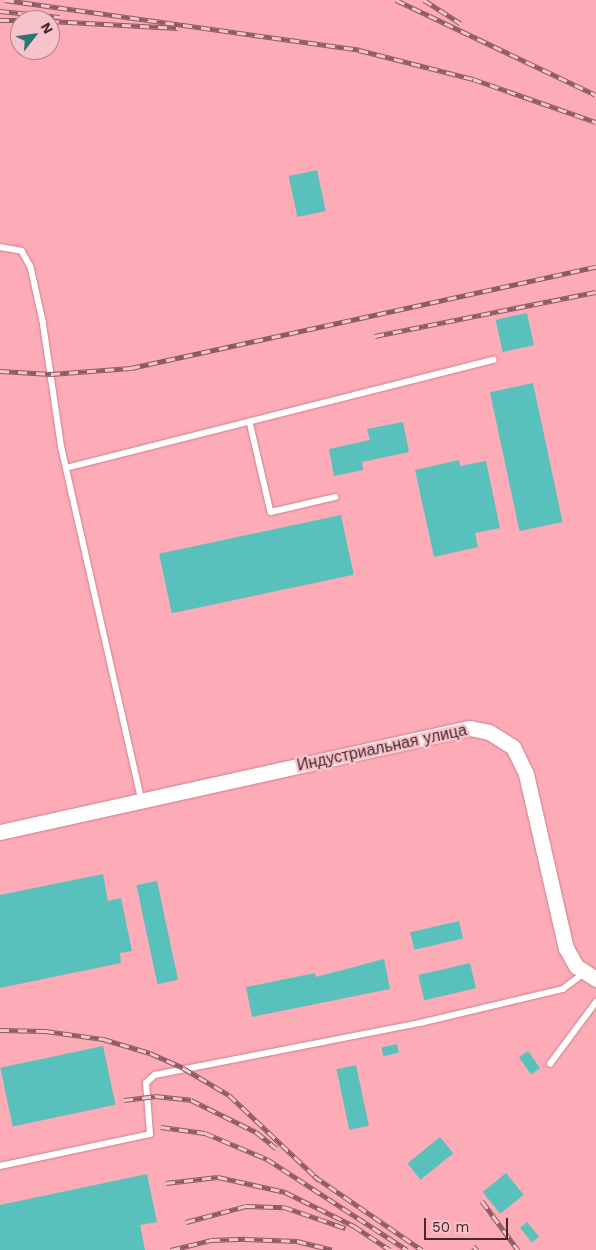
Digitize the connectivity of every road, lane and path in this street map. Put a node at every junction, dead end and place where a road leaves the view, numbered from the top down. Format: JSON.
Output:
{"nodes":[{"id":1,"x":0,"y":247,"type":"edge"},
{"id":2,"x":494,"y":360,"type":"dead end"},
{"id":3,"x":250,"y":422,"type":"junction"},
{"id":4,"x":66,"y":468,"type":"junction"},
{"id":5,"x":335,"y":497,"type":"dead end"},
{"id":6,"x":142,"y":800,"type":"junction"},
{"id":7,"x":0,"y":832,"type":"edge"},
{"id":8,"x":590,"y":976,"type":"edge"},
{"id":9,"x":596,"y":1002,"type":"edge"},
{"id":10,"x":550,"y":1064,"type":"dead end"},
{"id":11,"x":0,"y":1166,"type":"edge"}],
"edges":[{"from":1,"to":4,"type":"lane"},
{"from":2,"to":3,"type":"lane"},
{"from":3,"to":4,"type":"lane"},
{"from":3,"to":5,"type":"lane"},
{"from":4,"to":6,"type":"lane"},
{"from":6,"to":7,"type":"street","name":"Индустриальная улица"},
{"from":6,"to":8,"type":"street","name":"Индустриальная улица"},
{"from":8,"to":11,"type":"lane"},
{"from":9,"to":10,"type":"lane"}]}
